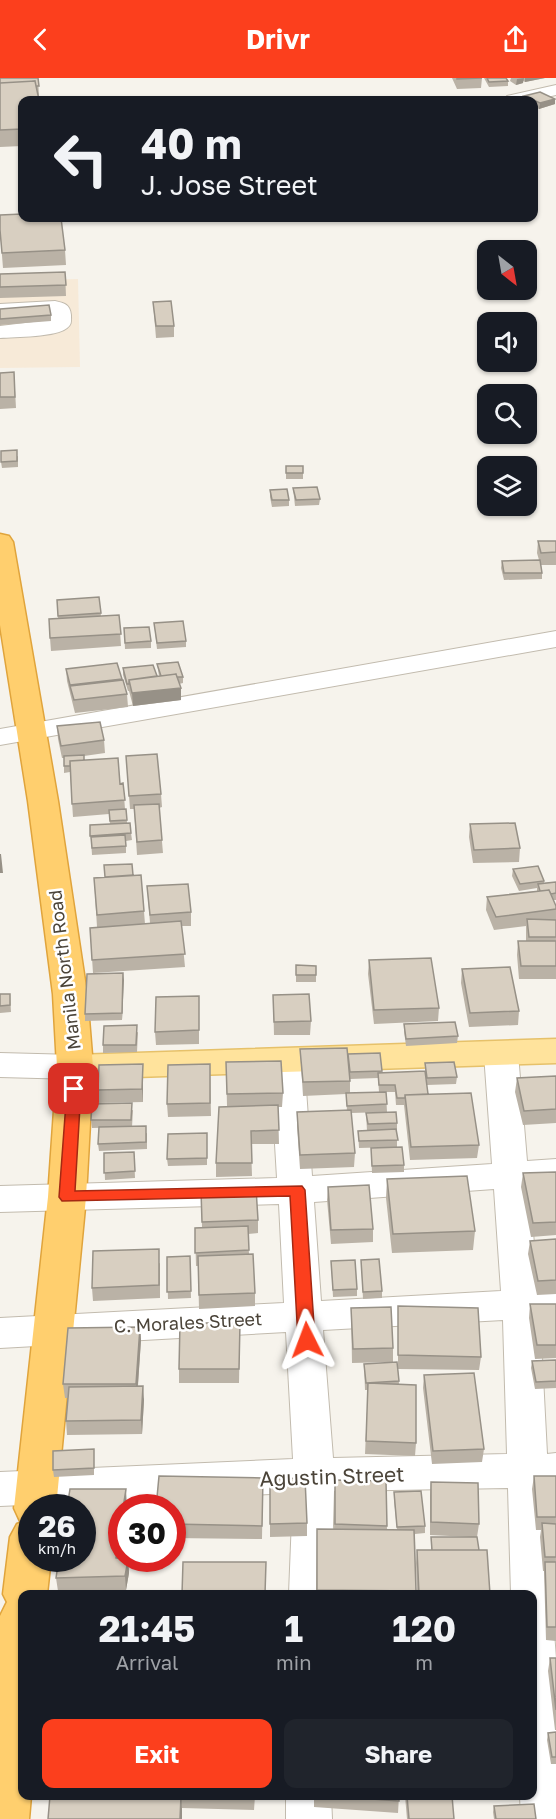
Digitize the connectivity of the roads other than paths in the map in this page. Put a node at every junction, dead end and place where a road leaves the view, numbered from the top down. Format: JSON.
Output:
{"nodes":[{"id":1,"x":556,"y":90,"type":"edge"},
{"id":2,"x":530,"y":96,"type":"edge"},
{"id":3,"x":0,"y":310,"type":"edge"},
{"id":4,"x":0,"y":332,"type":"edge"},
{"id":5,"x":0,"y":542,"type":"edge"},
{"id":6,"x":556,"y":639,"type":"edge"},
{"id":7,"x":16,"y":734,"type":"edge"},
{"id":8,"x":556,"y":1051,"type":"edge"},
{"id":9,"x":501,"y":1054,"type":"junction"},
{"id":10,"x":287,"y":1060,"type":"junction"},
{"id":11,"x":0,"y":1065,"type":"edge"},
{"id":12,"x":75,"y":1067,"type":"junction"},
{"id":13,"x":556,"y":1172,"type":"edge"},
{"id":14,"x":512,"y":1174,"type":"junction"},
{"id":15,"x":297,"y":1190,"type":"junction"},
{"id":16,"x":67,"y":1197,"type":"junction"},
{"id":17,"x":0,"y":1199,"type":"edge"},
{"id":18,"x":539,"y":1304,"type":"edge"},
{"id":19,"x":305,"y":1317,"type":"junction"},
{"id":20,"x":53,"y":1330,"type":"junction"},
{"id":21,"x":0,"y":1333,"type":"edge"},
{"id":22,"x":542,"y":1471,"type":"edge"},
{"id":23,"x":314,"y":1475,"type":"junction"},
{"id":24,"x":24,"y":1494,"type":"edge"},
{"id":25,"x":38,"y":1494,"type":"edge"},
{"id":26,"x":28,"y":1572,"type":"edge"},
{"id":27,"x":25,"y":1590,"type":"edge"},
{"id":28,"x":310,"y":1590,"type":"edge"},
{"id":29,"x":532,"y":1590,"type":"edge"},
{"id":30,"x":18,"y":1644,"type":"edge"},
{"id":31,"x":539,"y":1647,"type":"edge"},
{"id":32,"x":13,"y":1679,"type":"edge"},
{"id":33,"x":309,"y":1800,"type":"edge"},
{"id":34,"x":5,"y":1819,"type":"edge"},
{"id":35,"x":309,"y":1819,"type":"edge"},
{"id":36,"x":544,"y":1819,"type":"edge"}],
"edges":[{"from":1,"to":2,"type":"street"},
{"from":3,"to":4,"type":"street"},
{"from":5,"to":7,"type":"highway","name":"Manila North Road"},
{"from":6,"to":7,"type":"street"},
{"from":7,"to":12,"type":"highway","name":"Manila North Road"},
{"from":8,"to":9,"type":"main road"},
{"from":9,"to":10,"type":"main road"},
{"from":9,"to":14,"type":"street"},
{"from":10,"to":12,"type":"main road"},
{"from":10,"to":15,"type":"street"},
{"from":11,"to":12,"type":"street"},
{"from":12,"to":16,"type":"highway","name":"Manila North Road"},
{"from":13,"to":14,"type":"street"},
{"from":14,"to":15,"type":"street"},
{"from":14,"to":18,"type":"street"},
{"from":15,"to":16,"type":"street"},
{"from":15,"to":19,"type":"street"},
{"from":16,"to":17,"type":"street"},
{"from":16,"to":20,"type":"highway","name":"Manila North Road"},
{"from":18,"to":19,"type":"street","name":"C. Morales Street"},
{"from":18,"to":22,"type":"street"},
{"from":19,"to":20,"type":"street","name":"C. Morales Street"},
{"from":19,"to":23,"type":"street"},
{"from":20,"to":21,"type":"street","name":"C. Morales Street"},
{"from":20,"to":24,"type":"highway","name":"Manila North Road"},
{"from":22,"to":23,"type":"street","name":"Agustin Street"},
{"from":22,"to":29,"type":"street"},
{"from":23,"to":25,"type":"street","name":"Agustin Street"},
{"from":23,"to":28,"type":"street"},
{"from":26,"to":27,"type":"highway"},
{"from":30,"to":32,"type":"highway"},
{"from":31,"to":36,"type":"street"},
{"from":32,"to":34,"type":"highway"},
{"from":33,"to":35,"type":"street"}]}
